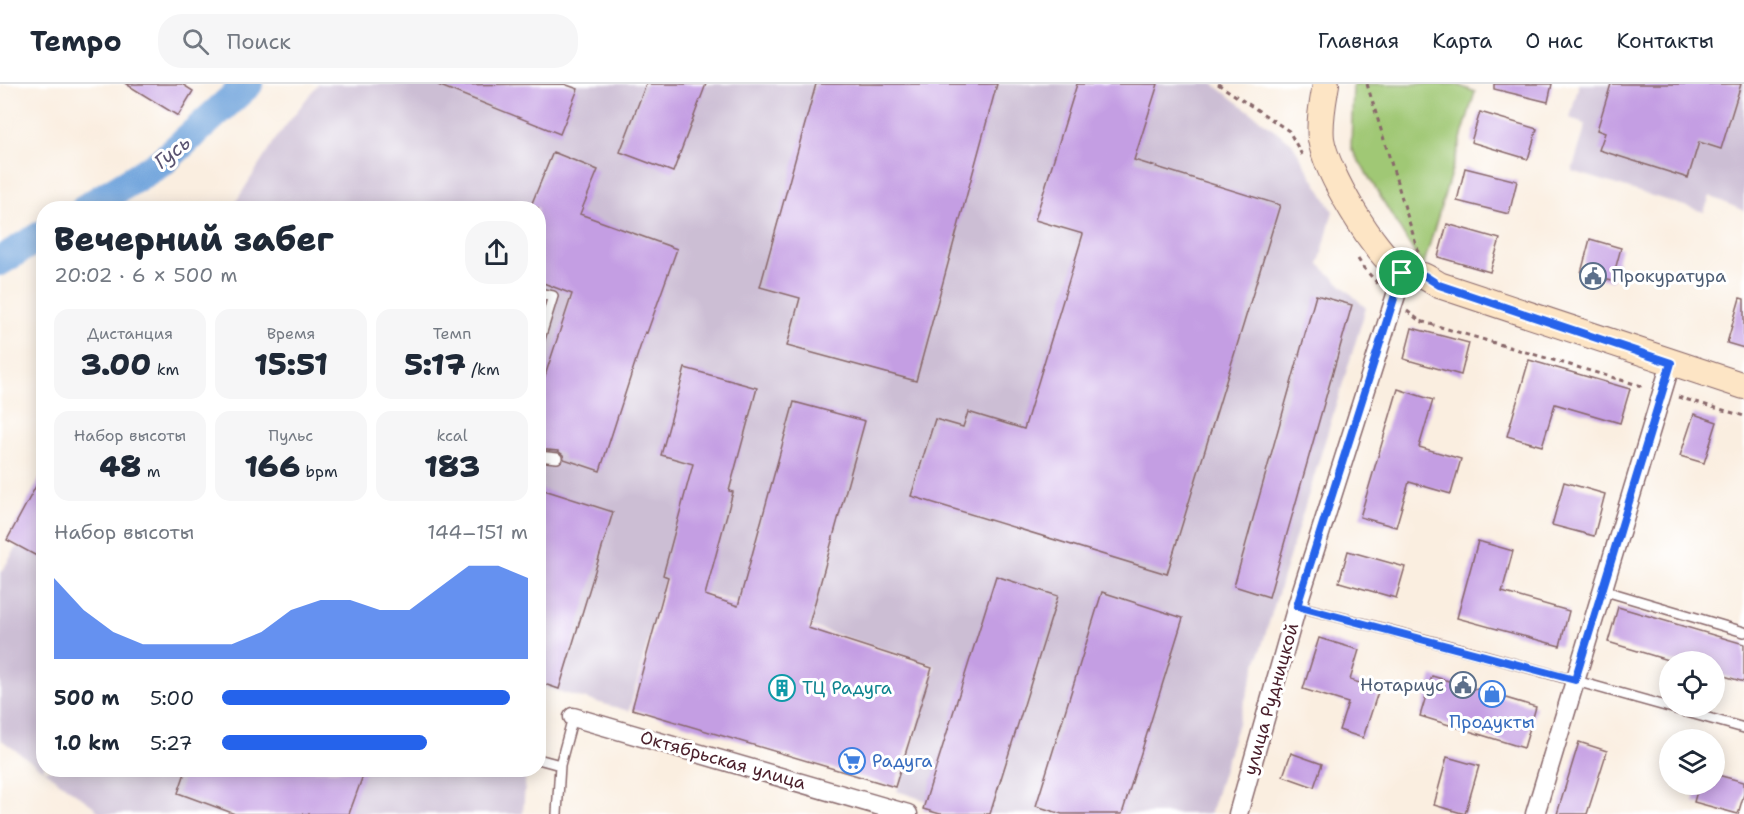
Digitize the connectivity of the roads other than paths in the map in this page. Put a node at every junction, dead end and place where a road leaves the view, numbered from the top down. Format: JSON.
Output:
{"nodes":[{"id":1,"x":1326,"y":84,"type":"edge"},
{"id":2,"x":1414,"y":275,"type":"junction"},
{"id":3,"x":546,"y":295,"type":"edge"},
{"id":4,"x":546,"y":319,"type":"edge"},
{"id":5,"x":1671,"y":363,"type":"junction"},
{"id":6,"x":1744,"y":386,"type":"edge"},
{"id":7,"x":546,"y":457,"type":"edge"},
{"id":8,"x":557,"y":458,"type":"dead end"},
{"id":9,"x":1602,"y":590,"type":"junction"},
{"id":10,"x":1297,"y":606,"type":"junction"},
{"id":11,"x":1744,"y":632,"type":"edge"},
{"id":12,"x":1575,"y":680,"type":"junction"},
{"id":13,"x":573,"y":717,"type":"joint"},
{"id":14,"x":1744,"y":728,"type":"edge"},
{"id":15,"x":546,"y":761,"type":"edge"},
{"id":16,"x":560,"y":765,"type":"junction"},
{"id":17,"x":557,"y":814,"type":"edge"},
{"id":18,"x":908,"y":814,"type":"edge"},
{"id":19,"x":1238,"y":814,"type":"edge"},
{"id":20,"x":1535,"y":814,"type":"edge"}],
"edges":[{"from":1,"to":2,"type":"street"},
{"from":2,"to":5,"type":"street"},
{"from":2,"to":10,"type":"street","name":"улица Рудницкой"},
{"from":3,"to":4,"type":"lane"},
{"from":5,"to":6,"type":"street"},
{"from":5,"to":9,"type":"street"},
{"from":7,"to":8,"type":"lane"},
{"from":9,"to":11,"type":"lane"},
{"from":9,"to":12,"type":"street"},
{"from":10,"to":12,"type":"lane"},
{"from":10,"to":19,"type":"street","name":"улица Рудницкой"},
{"from":12,"to":14,"type":"lane"},
{"from":12,"to":20,"type":"street"},
{"from":13,"to":16,"type":"lane"},
{"from":13,"to":18,"type":"street","name":"Октябрьская улица"},
{"from":15,"to":16,"type":"lane"},
{"from":16,"to":17,"type":"lane"}]}
